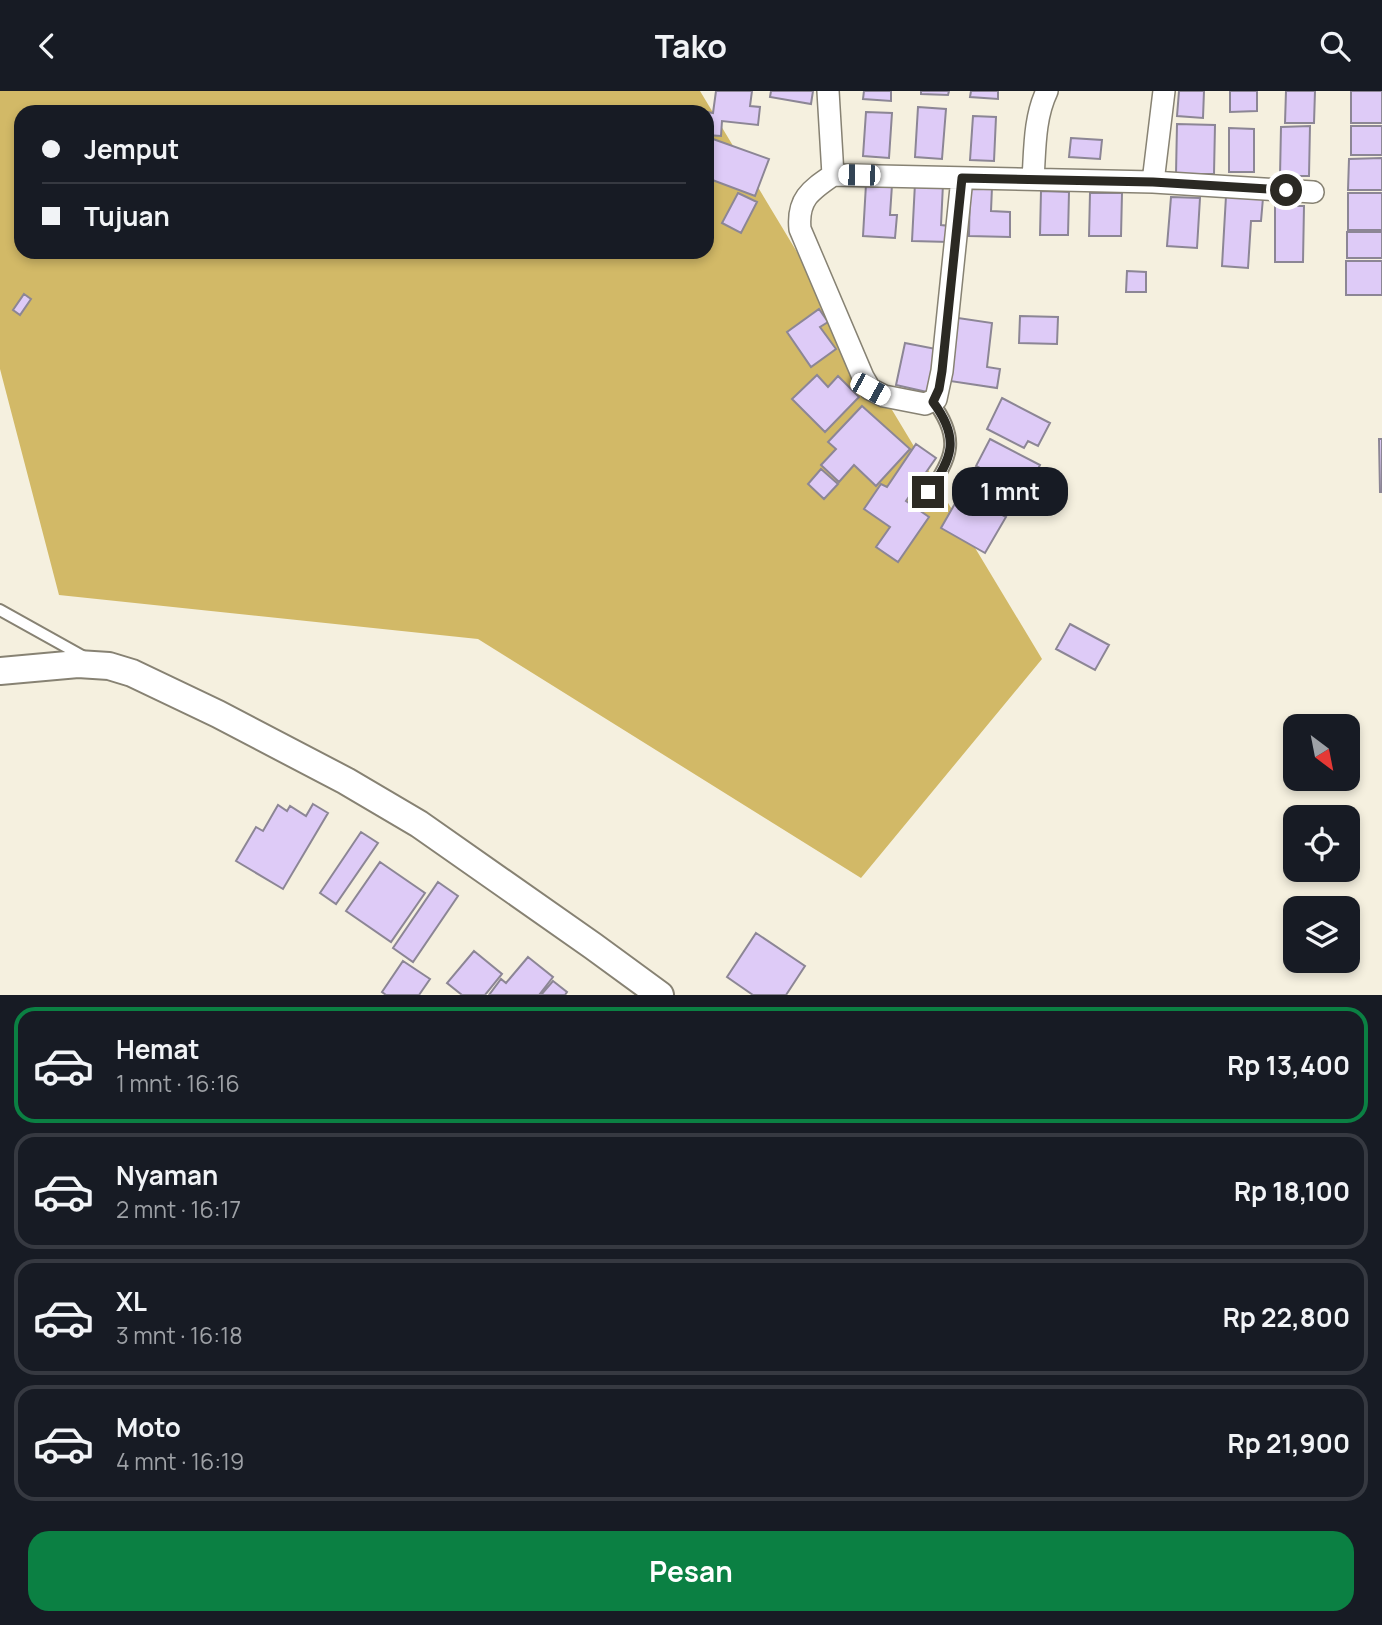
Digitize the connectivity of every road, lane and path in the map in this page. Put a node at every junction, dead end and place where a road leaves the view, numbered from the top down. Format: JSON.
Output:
{"nodes":[{"id":1,"x":828,"y":91,"type":"edge"},
{"id":2,"x":1047,"y":91,"type":"edge"},
{"id":3,"x":1164,"y":91,"type":"edge"},
{"id":4,"x":833,"y":175,"type":"junction"},
{"id":5,"x":962,"y":178,"type":"junction"},
{"id":6,"x":1033,"y":179,"type":"junction"},
{"id":7,"x":1153,"y":182,"type":"junction"},
{"id":8,"x":1313,"y":192,"type":"dead end"},
{"id":9,"x":933,"y":402,"type":"junction"},
{"id":10,"x":928,"y":492,"type":"dead end"},
{"id":11,"x":0,"y":610,"type":"edge"},
{"id":12,"x":95,"y":664,"type":"junction"},
{"id":13,"x":0,"y":671,"type":"edge"},
{"id":14,"x":660,"y":995,"type":"edge"}],
"edges":[{"from":1,"to":4,"type":"street"},
{"from":2,"to":6,"type":"street"},
{"from":3,"to":7,"type":"street"},
{"from":4,"to":5,"type":"street"},
{"from":4,"to":9,"type":"street"},
{"from":5,"to":6,"type":"street"},
{"from":5,"to":9,"type":"street"},
{"from":6,"to":7,"type":"street"},
{"from":7,"to":8,"type":"street"},
{"from":9,"to":10,"type":"lane"},
{"from":11,"to":12,"type":"lane"},
{"from":12,"to":13,"type":"street"},
{"from":12,"to":14,"type":"street"}]}
